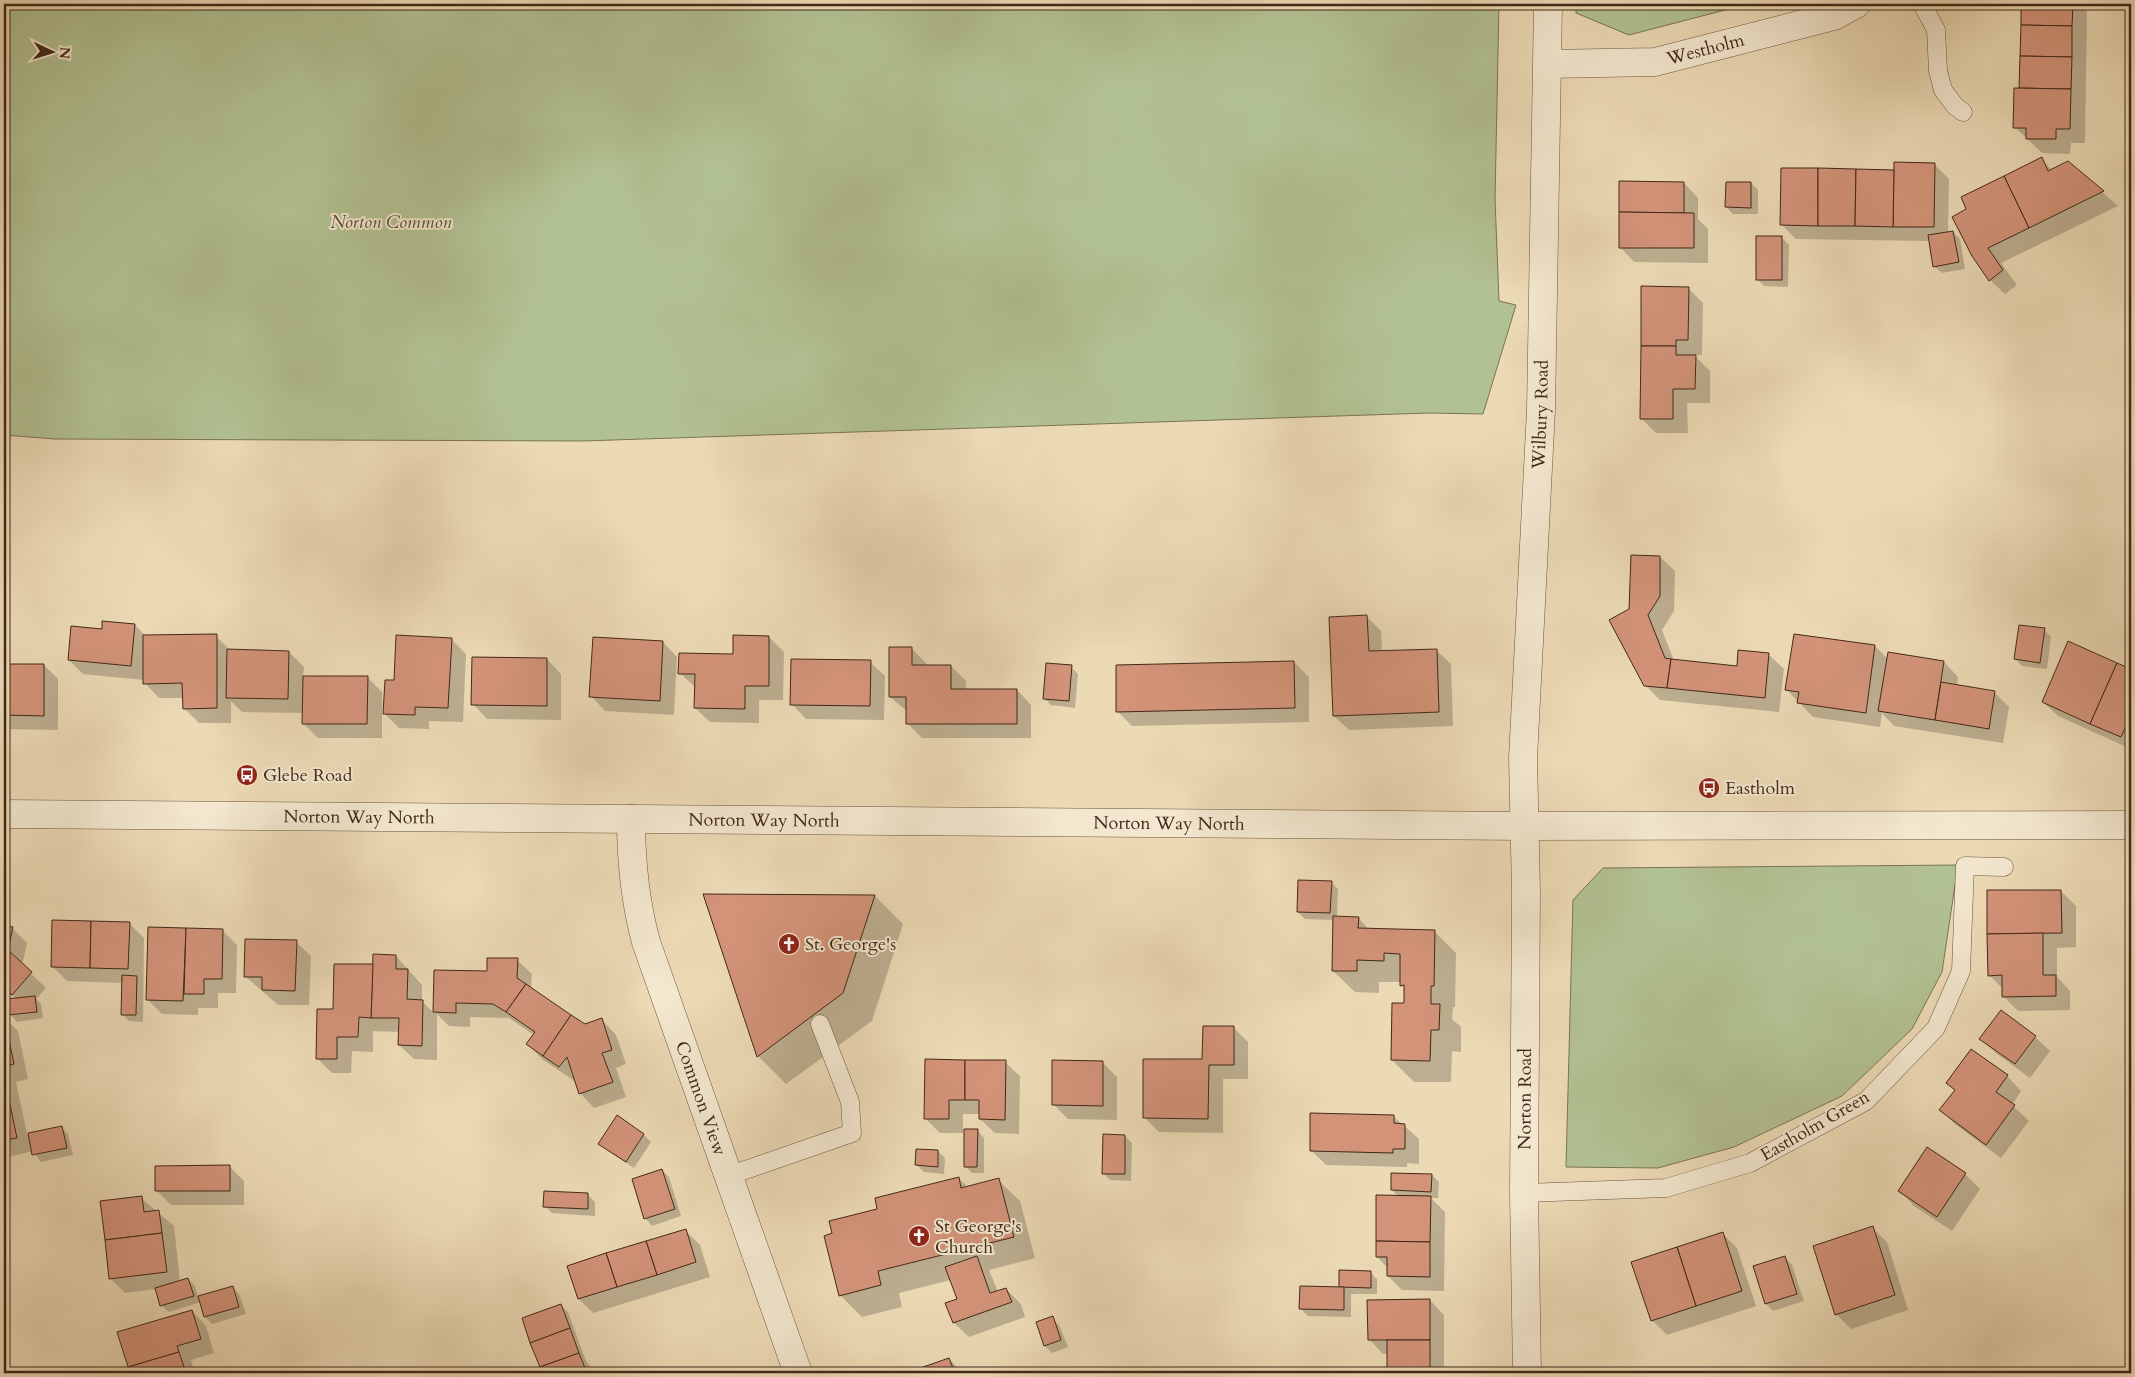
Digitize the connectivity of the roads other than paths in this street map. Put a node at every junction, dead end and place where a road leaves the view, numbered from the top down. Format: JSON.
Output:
{"nodes":[{"id":1,"x":1548,"y":4,"type":"edge"},
{"id":2,"x":1856,"y":4,"type":"edge"},
{"id":3,"x":1922,"y":4,"type":"edge"},
{"id":4,"x":1548,"y":64,"type":"junction"},
{"id":5,"x":1963,"y":112,"type":"dead end"},
{"id":6,"x":4,"y":814,"type":"edge"},
{"id":7,"x":631,"y":818,"type":"junction"},
{"id":8,"x":2131,"y":825,"type":"edge"},
{"id":9,"x":1524,"y":826,"type":"junction"},
{"id":10,"x":2004,"y":867,"type":"dead end"},
{"id":11,"x":820,"y":1024,"type":"dead end"},
{"id":12,"x":728,"y":1176,"type":"junction"},
{"id":13,"x":1524,"y":1193,"type":"junction"},
{"id":14,"x":798,"y":1373,"type":"edge"},
{"id":15,"x":1527,"y":1373,"type":"edge"}],
"edges":[{"from":1,"to":4,"type":"street","name":"Wilbury Road"},
{"from":2,"to":4,"type":"street","name":"Westholm"},
{"from":3,"to":5,"type":"lane"},
{"from":4,"to":9,"type":"street","name":"Wilbury Road"},
{"from":6,"to":7,"type":"street","name":"Norton Way North"},
{"from":7,"to":9,"type":"street","name":"Norton Way North"},
{"from":7,"to":12,"type":"street","name":"Common View"},
{"from":8,"to":9,"type":"street"},
{"from":9,"to":13,"type":"street","name":"Norton Road"},
{"from":10,"to":13,"type":"lane","name":"Eastholm Green"},
{"from":11,"to":12,"type":"lane"},
{"from":12,"to":14,"type":"street","name":"Common View"},
{"from":13,"to":15,"type":"street","name":"Norton Road"}]}
